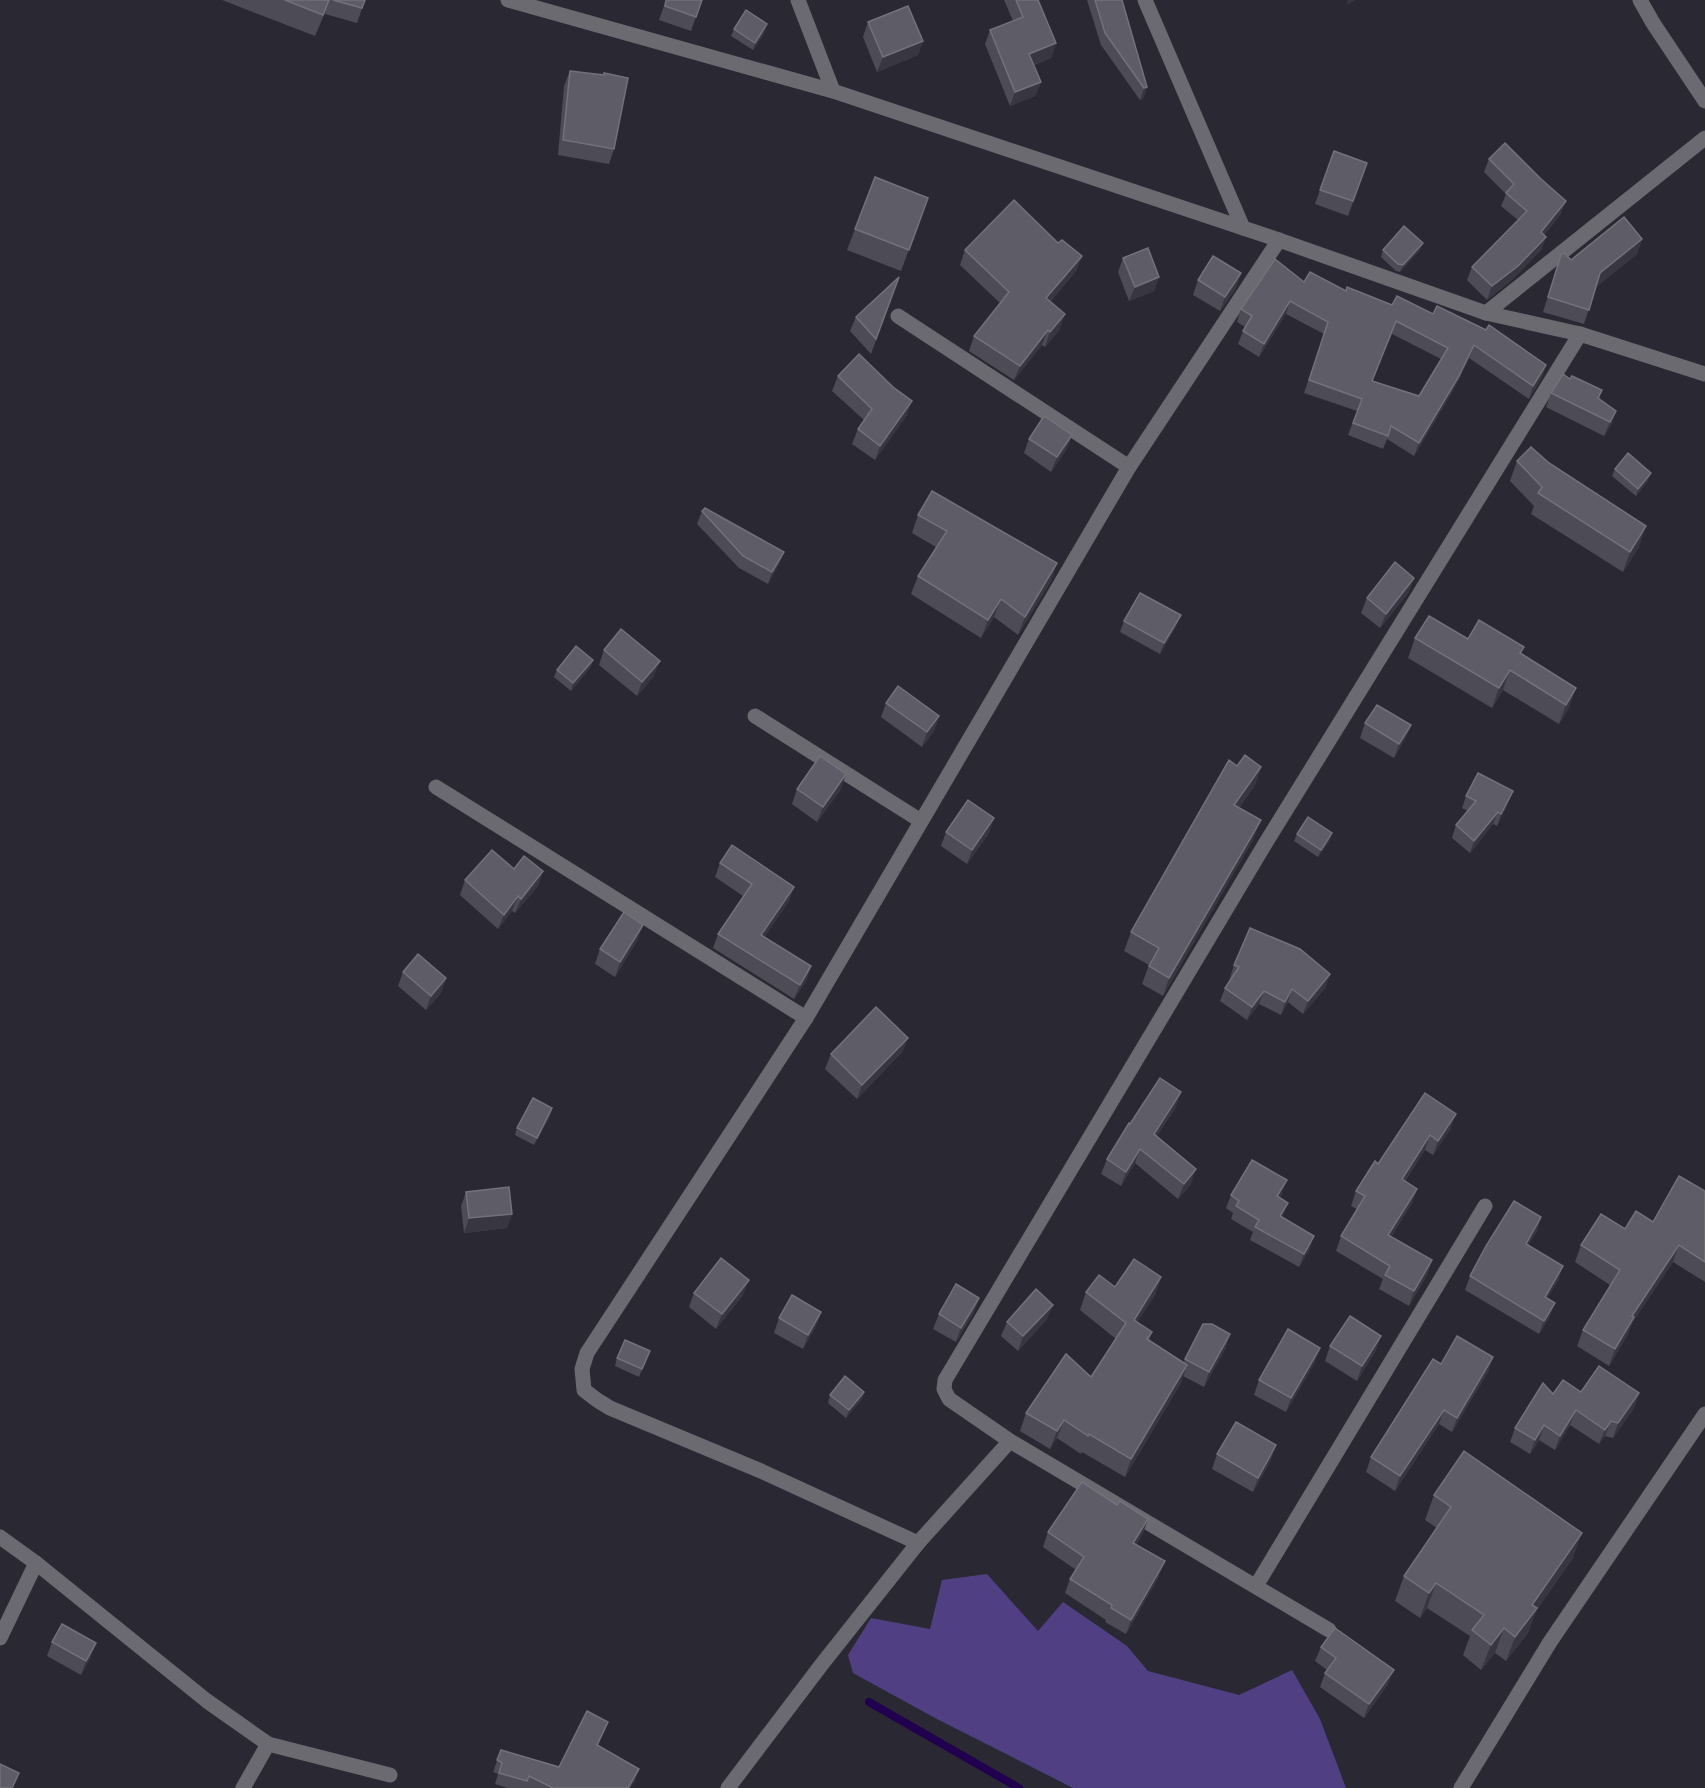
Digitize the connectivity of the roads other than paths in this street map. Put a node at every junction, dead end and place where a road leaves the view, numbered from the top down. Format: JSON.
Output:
{"nodes":[{"id":1,"x":508,"y":0,"type":"edge"},
{"id":2,"x":798,"y":0,"type":"edge"},
{"id":3,"x":1145,"y":0,"type":"edge"},
{"id":4,"x":1640,"y":0,"type":"edge"},
{"id":5,"x":833,"y":90,"type":"junction"},
{"id":6,"x":1705,"y":101,"type":"edge"},
{"id":7,"x":1705,"y":138,"type":"edge"},
{"id":8,"x":1243,"y":228,"type":"junction"},
{"id":9,"x":1279,"y":240,"type":"junction"},
{"id":10,"x":1486,"y":313,"type":"junction"},
{"id":11,"x":898,"y":316,"type":"dead end"},
{"id":12,"x":1580,"y":334,"type":"junction"},
{"id":13,"x":1705,"y":374,"type":"edge"},
{"id":14,"x":1129,"y":467,"type":"junction"},
{"id":15,"x":755,"y":716,"type":"dead end"},
{"id":16,"x":436,"y":787,"type":"dead end"},
{"id":17,"x":921,"y":821,"type":"junction"},
{"id":18,"x":806,"y":1018,"type":"junction"},
{"id":19,"x":1485,"y":1206,"type":"dead end"},
{"id":20,"x":1705,"y":1414,"type":"edge"},
{"id":21,"x":1010,"y":1441,"type":"junction"},
{"id":22,"x":0,"y":1537,"type":"edge"},
{"id":23,"x":918,"y":1543,"type":"junction"},
{"id":24,"x":36,"y":1563,"type":"junction"},
{"id":25,"x":1256,"y":1586,"type":"junction"},
{"id":26,"x":1329,"y":1630,"type":"dead end"},
{"id":27,"x":0,"y":1638,"type":"edge"},
{"id":28,"x":268,"y":1744,"type":"junction"},
{"id":29,"x":390,"y":1775,"type":"dead end"},
{"id":30,"x":243,"y":1788,"type":"edge"},
{"id":31,"x":728,"y":1788,"type":"edge"},
{"id":32,"x":1461,"y":1788,"type":"edge"}],
"edges":[{"from":1,"to":5,"type":"street"},
{"from":2,"to":5,"type":"street"},
{"from":3,"to":8,"type":"street"},
{"from":4,"to":6,"type":"street"},
{"from":5,"to":8,"type":"street"},
{"from":7,"to":10,"type":"street"},
{"from":8,"to":9,"type":"street"},
{"from":9,"to":10,"type":"street"},
{"from":9,"to":14,"type":"street"},
{"from":10,"to":12,"type":"street"},
{"from":11,"to":14,"type":"street"},
{"from":12,"to":13,"type":"street"},
{"from":12,"to":21,"type":"street"},
{"from":14,"to":17,"type":"street"},
{"from":15,"to":17,"type":"street"},
{"from":16,"to":18,"type":"street"},
{"from":17,"to":18,"type":"street"},
{"from":18,"to":23,"type":"street"},
{"from":19,"to":25,"type":"street"},
{"from":20,"to":32,"type":"street"},
{"from":21,"to":23,"type":"street"},
{"from":21,"to":25,"type":"street"},
{"from":22,"to":24,"type":"street"},
{"from":23,"to":31,"type":"street"},
{"from":24,"to":27,"type":"street"},
{"from":24,"to":28,"type":"street"},
{"from":25,"to":26,"type":"street"},
{"from":28,"to":29,"type":"street"},
{"from":28,"to":30,"type":"street"}]}
